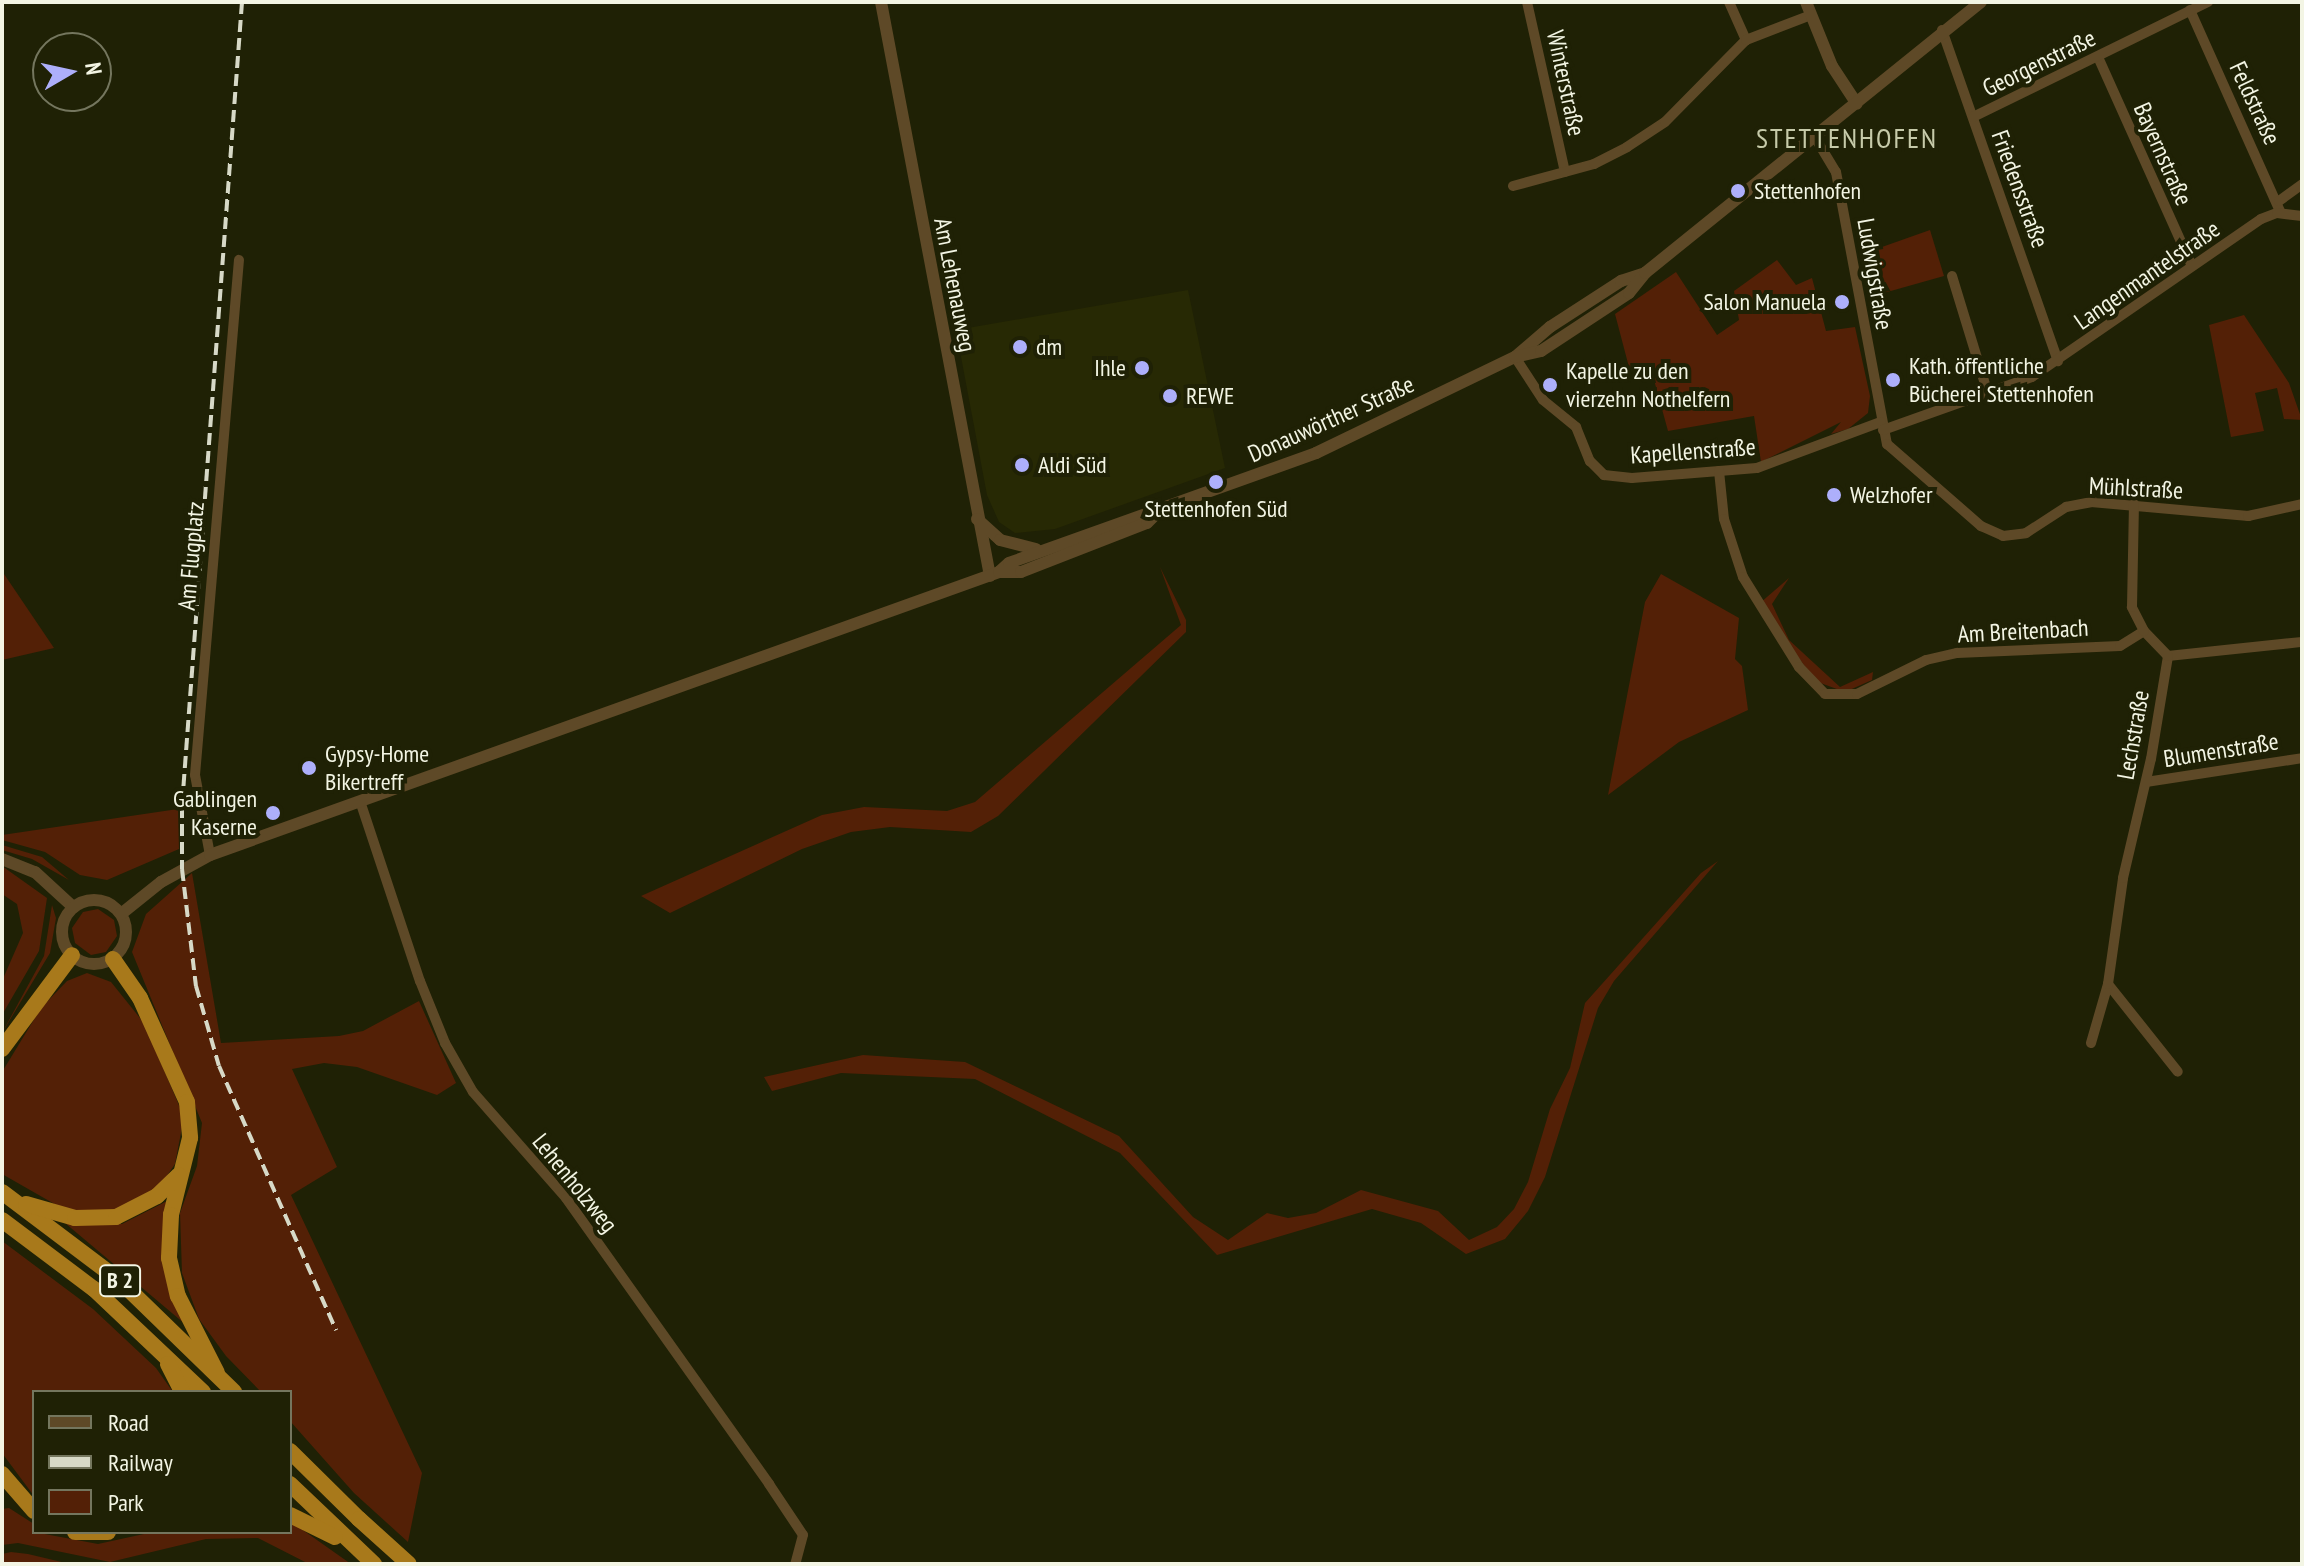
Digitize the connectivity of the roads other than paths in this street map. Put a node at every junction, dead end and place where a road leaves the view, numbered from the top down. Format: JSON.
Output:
{"nodes":[{"id":1,"x":881,"y":2,"type":"edge"},
{"id":2,"x":1527,"y":2,"type":"edge"},
{"id":3,"x":1729,"y":2,"type":"edge"},
{"id":4,"x":1806,"y":2,"type":"edge"},
{"id":5,"x":1981,"y":2,"type":"edge"},
{"id":6,"x":2208,"y":2,"type":"edge"},
{"id":7,"x":2190,"y":10,"type":"junction"},
{"id":8,"x":1811,"y":15,"type":"junction"},
{"id":9,"x":1942,"y":30,"type":"junction"},
{"id":10,"x":1746,"y":40,"type":"junction"},
{"id":11,"x":2098,"y":57,"type":"junction"},
{"id":12,"x":1857,"y":104,"type":"junction"},
{"id":13,"x":1973,"y":117,"type":"junction"},
{"id":14,"x":1816,"y":139,"type":"junction"},
{"id":15,"x":1565,"y":172,"type":"junction"},
{"id":16,"x":2302,"y":184,"type":"edge"},
{"id":17,"x":1513,"y":186,"type":"dead end"},
{"id":18,"x":2279,"y":201,"type":"junction"},
{"id":19,"x":2281,"y":213,"type":"junction"},
{"id":20,"x":2302,"y":216,"type":"edge"},
{"id":21,"x":239,"y":260,"type":"dead end"},
{"id":22,"x":2192,"y":266,"type":"junction"},
{"id":23,"x":1952,"y":276,"type":"dead end"},
{"id":24,"x":1515,"y":357,"type":"junction"},
{"id":25,"x":2058,"y":361,"type":"junction"},
{"id":26,"x":1988,"y":394,"type":"junction"},
{"id":27,"x":1882,"y":426,"type":"junction"},
{"id":28,"x":1719,"y":471,"type":"junction"},
{"id":29,"x":2134,"y":504,"type":"junction"},
{"id":30,"x":2302,"y":504,"type":"edge"},
{"id":31,"x":1159,"y":511,"type":"junction"},
{"id":32,"x":976,"y":518,"type":"junction"},
{"id":33,"x":1048,"y":548,"type":"junction"},
{"id":34,"x":994,"y":574,"type":"junction"},
{"id":35,"x":2144,"y":631,"type":"junction"},
{"id":36,"x":2302,"y":642,"type":"edge"},
{"id":37,"x":2168,"y":656,"type":"junction"},
{"id":38,"x":2302,"y":758,"type":"edge"},
{"id":39,"x":2146,"y":782,"type":"junction"},
{"id":40,"x":360,"y":801,"type":"junction"},
{"id":41,"x":210,"y":855,"type":"junction"},
{"id":42,"x":2,"y":859,"type":"edge"},
{"id":43,"x":73,"y":907,"type":"junction"},
{"id":44,"x":121,"y":914,"type":"junction"},
{"id":45,"x":72,"y":955,"type":"junction"},
{"id":46,"x":113,"y":959,"type":"junction"},
{"id":47,"x":2108,"y":984,"type":"junction"},
{"id":48,"x":2091,"y":1043,"type":"dead end"},
{"id":49,"x":2,"y":1049,"type":"edge"},
{"id":50,"x":2178,"y":1072,"type":"dead end"},
{"id":51,"x":181,"y":1174,"type":"junction"},
{"id":52,"x":8,"y":1196,"type":"edge"},
{"id":53,"x":2,"y":1220,"type":"edge"},
{"id":54,"x":160,"y":1349,"type":"junction"},
{"id":55,"x":217,"y":1373,"type":"junction"},
{"id":56,"x":181,"y":1390,"type":"edge"},
{"id":57,"x":201,"y":1390,"type":"edge"},
{"id":58,"x":232,"y":1390,"type":"edge"},
{"id":59,"x":292,"y":1453,"type":"edge"},
{"id":60,"x":2,"y":1474,"type":"edge"},
{"id":61,"x":292,"y":1486,"type":"edge"},
{"id":62,"x":32,"y":1509,"type":"edge"},
{"id":63,"x":292,"y":1516,"type":"edge"},
{"id":64,"x":364,"y":1556,"type":"edge"},
{"id":65,"x":409,"y":1564,"type":"edge"},
{"id":66,"x":795,"y":1564,"type":"edge"}],
"edges":[{"from":1,"to":32,"type":"street","name":"Am Lehenauweg"},
{"from":2,"to":15,"type":"street","name":"Winterstraße"},
{"from":3,"to":10,"type":"street"},
{"from":4,"to":8,"type":"street"},
{"from":5,"to":9,"type":"street","name":"Donauwörther Straße"},
{"from":6,"to":7,"type":"street","name":"Georgenstraße"},
{"from":7,"to":11,"type":"street","name":"Georgenstraße"},
{"from":7,"to":18,"type":"street","name":"Feldstraße"},
{"from":8,"to":10,"type":"street"},
{"from":8,"to":12,"type":"street"},
{"from":9,"to":12,"type":"street","name":"Donauwörther Straße"},
{"from":9,"to":13,"type":"street","name":"Friedensstraße"},
{"from":10,"to":15,"type":"street"},
{"from":11,"to":13,"type":"street","name":"Georgenstraße"},
{"from":11,"to":22,"type":"street","name":"Bayernstraße"},
{"from":12,"to":14,"type":"street","name":"Donauwörther Straße"},
{"from":13,"to":25,"type":"street","name":"Friedensstraße"},
{"from":14,"to":24,"type":"street","name":"Donauwörther Straße"},
{"from":14,"to":27,"type":"street","name":"Ludwigstraße"},
{"from":15,"to":17,"type":"street"},
{"from":16,"to":18,"type":"street"},
{"from":18,"to":19,"type":"street","name":"Feldstraße"},
{"from":19,"to":20,"type":"street"},
{"from":19,"to":22,"type":"street","name":"Langenmantelstraße"},
{"from":21,"to":41,"type":"street","name":"Am Flugplatz"},
{"from":22,"to":25,"type":"street","name":"Langenmantelstraße"},
{"from":23,"to":26,"type":"street"},
{"from":24,"to":28,"type":"street","name":"Kapellenstraße"},
{"from":24,"to":31,"type":"street","name":"Donauwörther Straße"},
{"from":25,"to":26,"type":"street","name":"Langenmantelstraße"},
{"from":26,"to":27,"type":"street","name":"Langenmantelstraße"},
{"from":27,"to":28,"type":"street","name":"Kapellenstraße"},
{"from":27,"to":29,"type":"street","name":"Mühlstraße"},
{"from":28,"to":35,"type":"street","name":"Am Breitenbach"},
{"from":29,"to":30,"type":"street","name":"Mühlstraße"},
{"from":29,"to":35,"type":"street"},
{"from":31,"to":33,"type":"street","name":"Donauwörther Straße"},
{"from":31,"to":34,"type":"street","name":"Donauwörther Straße"},
{"from":32,"to":33,"type":"street","name":"Donauwörther Straße"},
{"from":32,"to":34,"type":"street","name":"Am Lehenauweg"},
{"from":33,"to":34,"type":"street","name":"Donauwörther Straße"},
{"from":34,"to":40,"type":"street"},
{"from":35,"to":37,"type":"street"},
{"from":36,"to":37,"type":"street"},
{"from":37,"to":39,"type":"street","name":"Lechstraße"},
{"from":38,"to":39,"type":"street","name":"Blumenstraße"},
{"from":39,"to":47,"type":"street","name":"Lechstraße"},
{"from":40,"to":41,"type":"street"},
{"from":40,"to":66,"type":"street","name":"Lehenholzweg"},
{"from":41,"to":44,"type":"street"},
{"from":42,"to":43,"type":"street"},
{"from":43,"to":44,"type":"street"},
{"from":43,"to":45,"type":"street"},
{"from":44,"to":46,"type":"street"},
{"from":45,"to":46,"type":"street"},
{"from":45,"to":49,"type":"highway"},
{"from":46,"to":51,"type":"highway"},
{"from":47,"to":48,"type":"street","name":"Lechstraße"},
{"from":47,"to":50,"type":"street"},
{"from":51,"to":52,"type":"highway"},
{"from":51,"to":55,"type":"highway"},
{"from":52,"to":55,"type":"highway","number":"B 2"},
{"from":53,"to":54,"type":"highway","number":"B 2"},
{"from":54,"to":56,"type":"highway"},
{"from":54,"to":57,"type":"highway","number":"B 2"},
{"from":55,"to":58,"type":"highway","number":"B 2"},
{"from":59,"to":65,"type":"highway","bridge":true},
{"from":60,"to":62,"type":"highway"},
{"from":61,"to":64,"type":"highway"},
{"from":63,"to":64,"type":"highway"}]}
